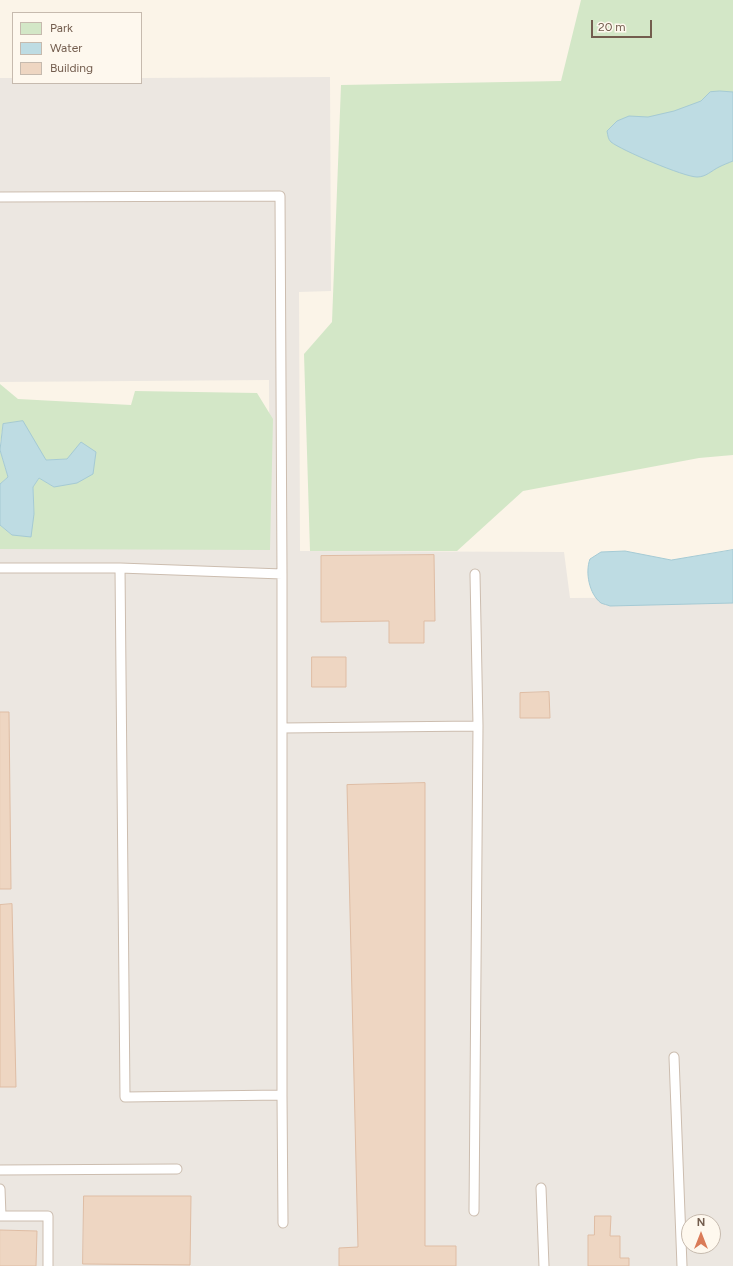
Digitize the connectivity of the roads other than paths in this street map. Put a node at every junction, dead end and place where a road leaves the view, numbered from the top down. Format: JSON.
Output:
{"nodes":[{"id":1,"x":0,"y":197,"type":"edge"},
{"id":2,"x":0,"y":568,"type":"edge"},
{"id":3,"x":120,"y":568,"type":"junction"},
{"id":4,"x":282,"y":574,"type":"junction"},
{"id":5,"x":474,"y":574,"type":"dead end"},
{"id":6,"x":478,"y":726,"type":"junction"},
{"id":7,"x":283,"y":728,"type":"junction"},
{"id":8,"x":674,"y":1057,"type":"dead end"},
{"id":9,"x":282,"y":1096,"type":"junction"},
{"id":10,"x":177,"y":1169,"type":"dead end"},
{"id":11,"x":0,"y":1170,"type":"edge"},
{"id":12,"x":541,"y":1188,"type":"dead end"},
{"id":13,"x":0,"y":1189,"type":"edge"},
{"id":14,"x":474,"y":1211,"type":"dead end"},
{"id":15,"x":0,"y":1216,"type":"edge"},
{"id":16,"x":283,"y":1223,"type":"dead end"},
{"id":17,"x":48,"y":1266,"type":"edge"},
{"id":18,"x":544,"y":1266,"type":"edge"},
{"id":19,"x":682,"y":1266,"type":"edge"}],
"edges":[{"from":1,"to":4,"type":"lane"},
{"from":2,"to":3,"type":"lane"},
{"from":3,"to":4,"type":"lane"},
{"from":3,"to":9,"type":"lane"},
{"from":4,"to":7,"type":"lane"},
{"from":5,"to":6,"type":"lane"},
{"from":6,"to":7,"type":"lane"},
{"from":6,"to":14,"type":"lane"},
{"from":7,"to":9,"type":"lane"},
{"from":8,"to":19,"type":"lane"},
{"from":9,"to":16,"type":"lane"},
{"from":10,"to":11,"type":"lane"},
{"from":12,"to":18,"type":"lane"},
{"from":13,"to":15,"type":"lane"},
{"from":15,"to":17,"type":"lane"}]}
